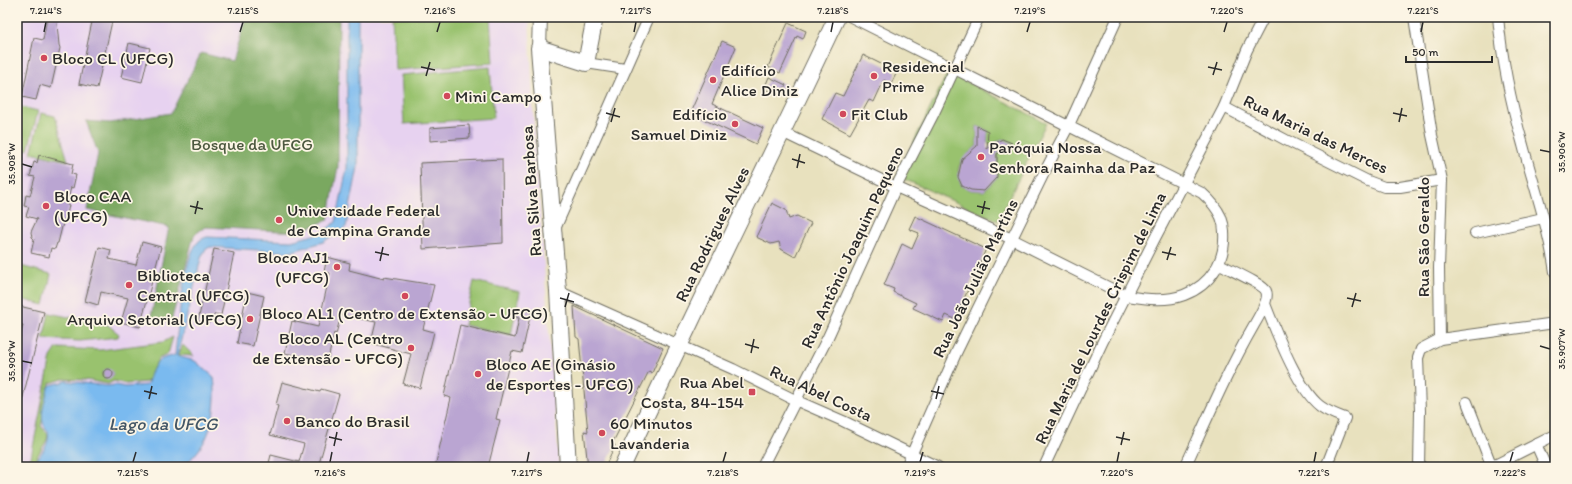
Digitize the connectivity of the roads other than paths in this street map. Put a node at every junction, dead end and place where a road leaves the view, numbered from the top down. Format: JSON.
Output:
{"nodes":[{"id":1,"x":540,"y":17,"type":"edge"},
{"id":2,"x":595,"y":17,"type":"edge"},
{"id":3,"x":649,"y":17,"type":"edge"},
{"id":4,"x":837,"y":17,"type":"edge"},
{"id":5,"x":851,"y":17,"type":"edge"},
{"id":6,"x":979,"y":17,"type":"edge"},
{"id":7,"x":1118,"y":17,"type":"edge"},
{"id":8,"x":1264,"y":17,"type":"edge"},
{"id":9,"x":1414,"y":17,"type":"edge"},
{"id":10,"x":1498,"y":17,"type":"edge"},
{"id":11,"x":539,"y":48,"type":"junction"},
{"id":12,"x":586,"y":63,"type":"junction"},
{"id":13,"x":955,"y":68,"type":"junction"},
{"id":14,"x":625,"y":69,"type":"junction"},
{"id":15,"x":1224,"y":107,"type":"junction"},
{"id":16,"x":1069,"y":126,"type":"junction"},
{"id":17,"x":782,"y":132,"type":"junction"},
{"id":18,"x":1442,"y":180,"type":"junction"},
{"id":19,"x":1184,"y":183,"type":"junction"},
{"id":20,"x":896,"y":187,"type":"junction"},
{"id":21,"x":1543,"y":218,"type":"junction"},
{"id":22,"x":554,"y":233,"type":"junction"},
{"id":23,"x":1475,"y":233,"type":"dead end"},
{"id":24,"x":1012,"y":239,"type":"junction"},
{"id":25,"x":1220,"y":264,"type":"junction"},
{"id":26,"x":1555,"y":272,"type":"edge"},
{"id":27,"x":558,"y":291,"type":"junction"},
{"id":28,"x":1126,"y":296,"type":"junction"},
{"id":29,"x":1265,"y":304,"type":"junction"},
{"id":30,"x":1555,"y":323,"type":"edge"},
{"id":31,"x":1440,"y":339,"type":"junction"},
{"id":32,"x":679,"y":344,"type":"junction"},
{"id":33,"x":795,"y":400,"type":"junction"},
{"id":34,"x":1468,"y":402,"type":"dead end"},
{"id":35,"x":1555,"y":435,"type":"edge"},
{"id":36,"x":1536,"y":444,"type":"junction"},
{"id":37,"x":912,"y":455,"type":"junction"},
{"id":38,"x":568,"y":467,"type":"edge"},
{"id":39,"x":622,"y":467,"type":"edge"},
{"id":40,"x":762,"y":467,"type":"edge"},
{"id":41,"x":906,"y":467,"type":"edge"},
{"id":42,"x":938,"y":467,"type":"edge"},
{"id":43,"x":1044,"y":467,"type":"edge"},
{"id":44,"x":1185,"y":467,"type":"edge"},
{"id":45,"x":1326,"y":467,"type":"edge"},
{"id":46,"x":1419,"y":467,"type":"edge"},
{"id":47,"x":1492,"y":467,"type":"edge"},
{"id":48,"x":1546,"y":467,"type":"edge"}],
"edges":[{"from":1,"to":11,"type":"main road","name":"Rua Silva Barbosa"},
{"from":2,"to":12,"type":"main road"},
{"from":3,"to":14,"type":"street"},
{"from":4,"to":17,"type":"main road","name":"Rua Rodrigues Alves"},
{"from":5,"to":13,"type":"street"},
{"from":6,"to":13,"type":"street","name":"Rua Antônio Joaquim Pequeno"},
{"from":7,"to":16,"type":"street","name":"Rua João Julião Martins"},
{"from":8,"to":15,"type":"street","name":"Rua Maria de Lourdes Crispim de Lima"},
{"from":9,"to":18,"type":"street","name":"Rua São Geraldo"},
{"from":10,"to":21,"type":"street"},
{"from":11,"to":12,"type":"main road"},
{"from":11,"to":22,"type":"main road","name":"Rua Silva Barbosa"},
{"from":12,"to":14,"type":"street"},
{"from":13,"to":16,"type":"street"},
{"from":13,"to":20,"type":"street","name":"Rua Antônio Joaquim Pequeno"},
{"from":14,"to":22,"type":"street"},
{"from":15,"to":18,"type":"street","name":"Rua Maria das Merces"},
{"from":15,"to":19,"type":"street","name":"Rua Maria de Lourdes Crispim de Lima"},
{"from":16,"to":19,"type":"street"},
{"from":16,"to":24,"type":"street","name":"Rua João Julião Martins"},
{"from":17,"to":20,"type":"street"},
{"from":17,"to":32,"type":"main road","name":"Rua Rodrigues Alves"},
{"from":18,"to":31,"type":"street","name":"Rua São Geraldo"},
{"from":19,"to":25,"type":"street"},
{"from":19,"to":28,"type":"street","name":"Rua Maria de Lourdes Crispim de Lima"},
{"from":20,"to":24,"type":"street"},
{"from":20,"to":33,"type":"street","name":"Rua Antônio Joaquim Pequeno"},
{"from":21,"to":23,"type":"street"},
{"from":21,"to":26,"type":"street"},
{"from":22,"to":27,"type":"main road","name":"Rua Silva Barbosa"},
{"from":24,"to":28,"type":"street"},
{"from":24,"to":37,"type":"street","name":"Rua João Julião Martins"},
{"from":25,"to":28,"type":"street"},
{"from":25,"to":29,"type":"street"},
{"from":27,"to":32,"type":"street","name":"Rua Abel Costa"},
{"from":27,"to":38,"type":"main road","name":"Rua Silva Barbosa"},
{"from":28,"to":43,"type":"street","name":"Rua Maria de Lourdes Crispim de Lima"},
{"from":29,"to":44,"type":"street"},
{"from":29,"to":45,"type":"street"},
{"from":30,"to":31,"type":"street"},
{"from":31,"to":46,"type":"street"},
{"from":32,"to":33,"type":"street","name":"Rua Abel Costa"},
{"from":32,"to":39,"type":"main road","name":"Rua Rodrigues Alves"},
{"from":33,"to":37,"type":"street","name":"Rua Abel Costa"},
{"from":33,"to":40,"type":"street","name":"Rua Antônio Joaquim Pequeno"},
{"from":34,"to":47,"type":"street"},
{"from":35,"to":36,"type":"street"},
{"from":36,"to":47,"type":"street"},
{"from":36,"to":48,"type":"street"},
{"from":37,"to":41,"type":"street","name":"Rua João Julião Martins"},
{"from":37,"to":42,"type":"street","name":"Rua Abel Costa"}]}
